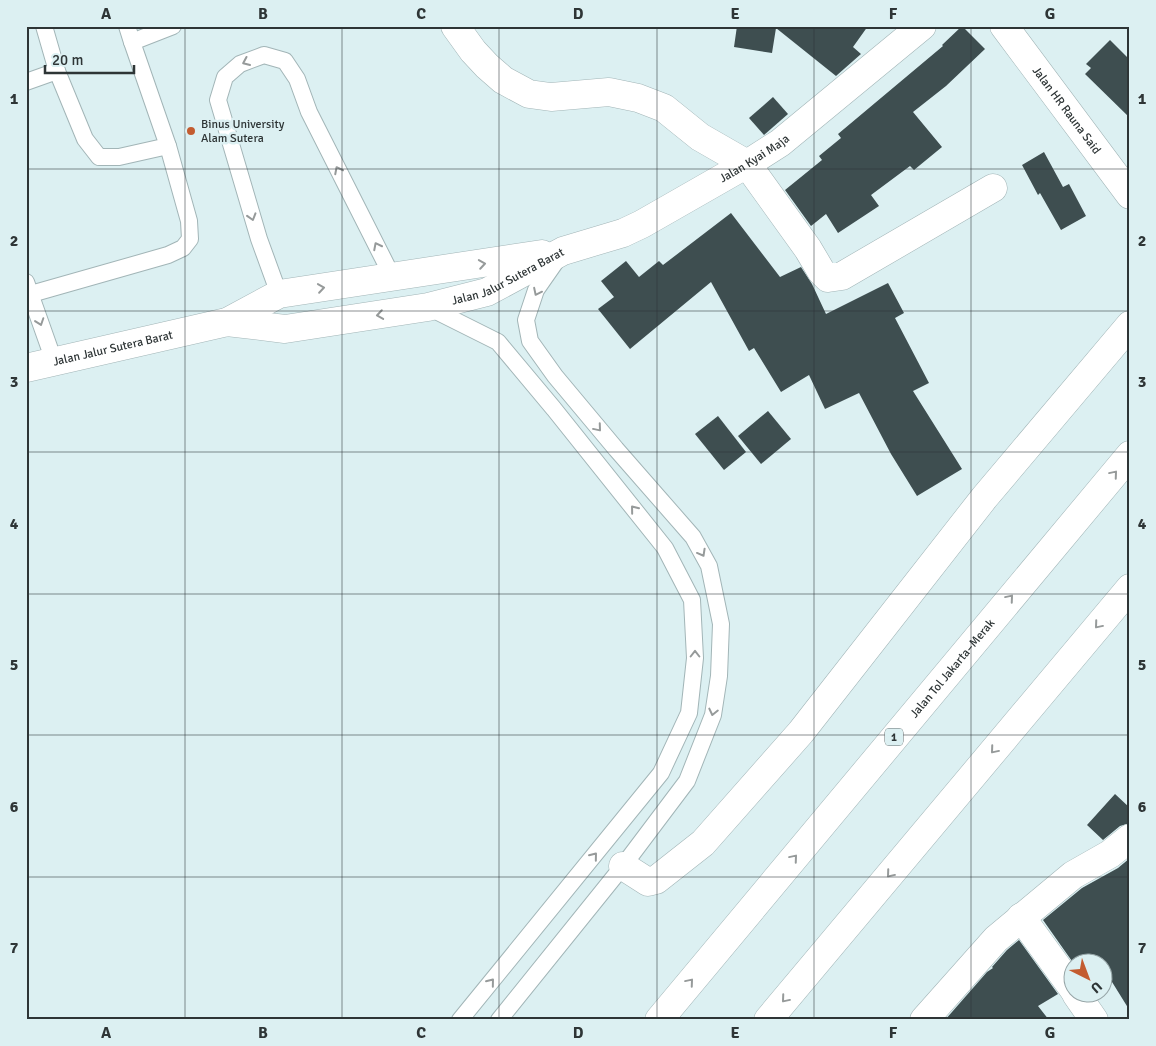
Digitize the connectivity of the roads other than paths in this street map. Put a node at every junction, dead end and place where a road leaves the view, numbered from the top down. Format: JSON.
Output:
{"nodes":[{"id":1,"x":44,"y":26,"type":"edge"},
{"id":2,"x":173,"y":26,"type":"edge"},
{"id":3,"x":455,"y":26,"type":"edge"},
{"id":4,"x":922,"y":26,"type":"edge"},
{"id":5,"x":1004,"y":26,"type":"edge"},
{"id":6,"x":129,"y":34,"type":"edge"},
{"id":7,"x":56,"y":71,"type":"junction"},
{"id":8,"x":26,"y":82,"type":"edge"},
{"id":9,"x":168,"y":146,"type":"junction"},
{"id":10,"x":747,"y":164,"type":"junction"},
{"id":11,"x":993,"y":188,"type":"dead end"},
{"id":12,"x":1128,"y":193,"type":"edge"},
{"id":13,"x":563,"y":251,"type":"junction"},
{"id":14,"x":393,"y":278,"type":"junction"},
{"id":15,"x":28,"y":288,"type":"edge"},
{"id":16,"x":279,"y":294,"type":"junction"},
{"id":17,"x":428,"y":307,"type":"junction"},
{"id":18,"x":227,"y":322,"type":"junction"},
{"id":19,"x":1130,"y":325,"type":"edge"},
{"id":20,"x":54,"y":361,"type":"junction"},
{"id":21,"x":26,"y":368,"type":"edge"},
{"id":22,"x":1130,"y":455,"type":"edge"},
{"id":23,"x":1130,"y":588,"type":"edge"},
{"id":24,"x":1130,"y":838,"type":"edge"},
{"id":25,"x":622,"y":866,"type":"junction"},
{"id":26,"x":1021,"y":917,"type":"junction"},
{"id":27,"x":1064,"y":976,"type":"edge"},
{"id":28,"x":1083,"y":1004,"type":"edge"},
{"id":29,"x":460,"y":1020,"type":"edge"},
{"id":30,"x":500,"y":1020,"type":"edge"},
{"id":31,"x":659,"y":1020,"type":"edge"},
{"id":32,"x":768,"y":1020,"type":"edge"},
{"id":33,"x":924,"y":1020,"type":"edge"},
{"id":34,"x":1094,"y":1020,"type":"edge"}],
"edges":[{"from":1,"to":7,"type":"lane"},
{"from":2,"to":6,"type":"lane"},
{"from":3,"to":10,"type":"main road"},
{"from":4,"to":10,"type":"main road","name":"Jalan Kyai Maja"},
{"from":5,"to":12,"type":"main road","name":"Jalan HR Rauna Said"},
{"from":6,"to":9,"type":"lane"},
{"from":7,"to":8,"type":"lane"},
{"from":7,"to":9,"type":"lane"},
{"from":9,"to":15,"type":"lane"},
{"from":10,"to":11,"type":"main road"},
{"from":10,"to":13,"type":"main road","name":"Jalan Kyai Maja"},
{"from":14,"to":13,"type":"main road","name":"Jalan Jalur Sutera Barat","one_way":true},
{"from":13,"to":17,"type":"main road","name":"Jalan Jalur Sutera Barat"},
{"from":13,"to":25,"type":"lane","one_way":true},
{"from":16,"to":14,"type":"main road","name":"Jalan Jalur Sutera Barat","one_way":true},
{"from":14,"to":16,"type":"lane","one_way":true},
{"from":15,"to":20,"type":"lane","one_way":true},
{"from":16,"to":18,"type":"main road","name":"Jalan Jalur Sutera Barat"},
{"from":17,"to":18,"type":"main road","name":"Jalan Jalur Sutera Barat","one_way":true},
{"from":29,"to":17,"type":"lane","one_way":true},
{"from":18,"to":20,"type":"main road","name":"Jalan Jalur Sutera Barat"},
{"from":19,"to":25,"type":"main road"},
{"from":20,"to":21,"type":"main road","name":"Jalan Jalur Sutera Barat"},
{"from":31,"to":22,"type":"main road","name":"Jalan Tol Jakarta–Merak","number":"1","one_way":true},
{"from":23,"to":32,"type":"main road","one_way":true},
{"from":24,"to":26,"type":"main road"},
{"from":25,"to":30,"type":"lane"},
{"from":26,"to":27,"type":"main road"},
{"from":26,"to":33,"type":"main road"},
{"from":28,"to":34,"type":"main road"}]}
